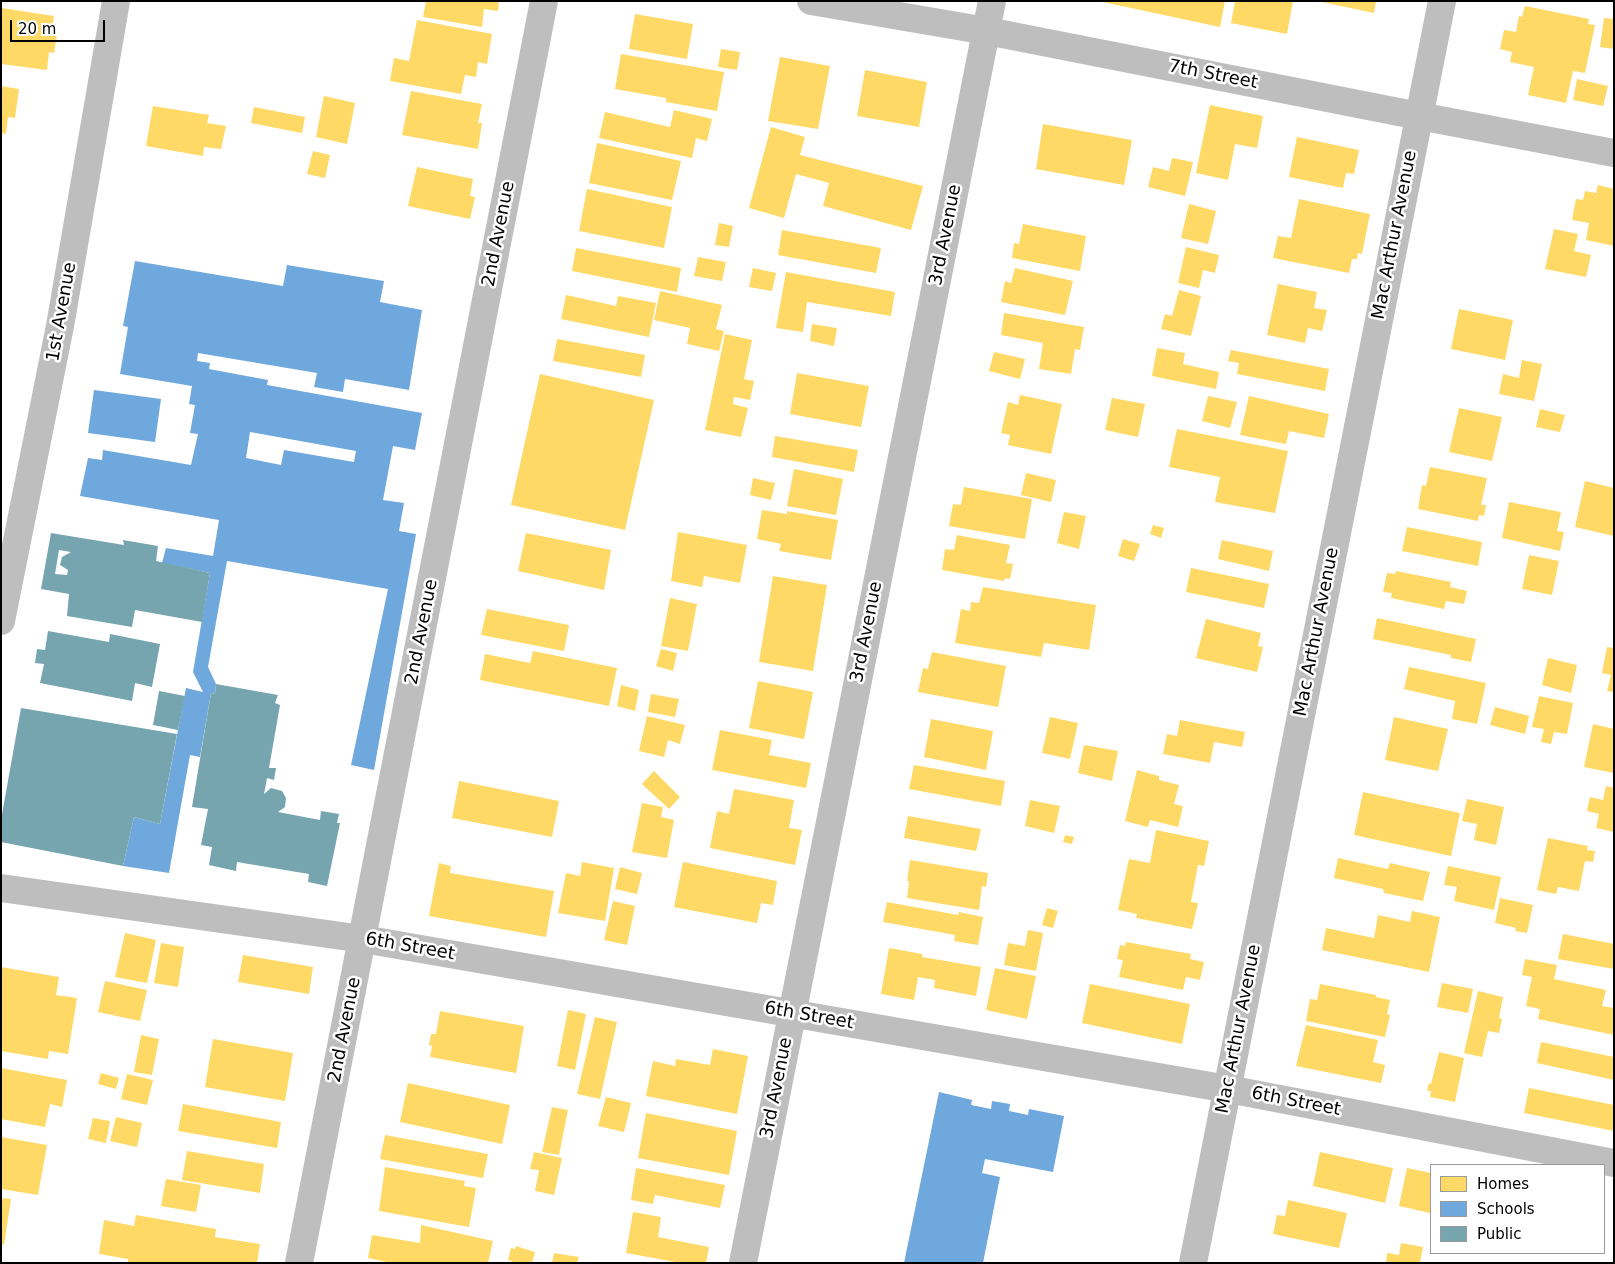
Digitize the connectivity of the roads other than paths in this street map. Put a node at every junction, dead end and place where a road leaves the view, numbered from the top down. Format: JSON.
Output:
{"nodes":[{"id":1,"x":116,"y":1,"type":"edge"},
{"id":2,"x":544,"y":1,"type":"edge"},
{"id":3,"x":812,"y":1,"type":"edge"},
{"id":4,"x":992,"y":1,"type":"edge"},
{"id":5,"x":1442,"y":1,"type":"edge"},
{"id":6,"x":987,"y":31,"type":"junction"},
{"id":7,"x":1419,"y":116,"type":"junction"},
{"id":8,"x":1614,"y":153,"type":"edge"},
{"id":9,"x":1,"y":621,"type":"edge"},
{"id":10,"x":1,"y":888,"type":"edge"},
{"id":11,"x":363,"y":939,"type":"junction"},
{"id":12,"x":792,"y":1013,"type":"junction"},
{"id":13,"x":1228,"y":1089,"type":"junction"},
{"id":14,"x":1614,"y":1163,"type":"edge"},
{"id":15,"x":299,"y":1263,"type":"edge"},
{"id":16,"x":743,"y":1263,"type":"edge"},
{"id":17,"x":1193,"y":1263,"type":"edge"}],
"edges":[{"from":1,"to":9,"type":"street","name":"1st Avenue"},
{"from":2,"to":11,"type":"street","name":"2nd Avenue"},
{"from":3,"to":6,"type":"street","name":"7th Street"},
{"from":4,"to":6,"type":"street","name":"3rd Avenue"},
{"from":5,"to":7,"type":"street","name":"Mac Arthur Avenue"},
{"from":6,"to":7,"type":"street","name":"7th Street"},
{"from":6,"to":12,"type":"street","name":"3rd Avenue"},
{"from":7,"to":8,"type":"street","name":"7th Street"},
{"from":7,"to":13,"type":"street","name":"Mac Arthur Avenue"},
{"from":10,"to":11,"type":"street","name":"6th Street"},
{"from":11,"to":12,"type":"street","name":"6th Street"},
{"from":11,"to":15,"type":"street","name":"2nd Avenue"},
{"from":12,"to":13,"type":"street","name":"6th Street"},
{"from":12,"to":16,"type":"street","name":"3rd Avenue"},
{"from":13,"to":14,"type":"street","name":"6th Street"},
{"from":13,"to":17,"type":"street","name":"Mac Arthur Avenue"}]}
